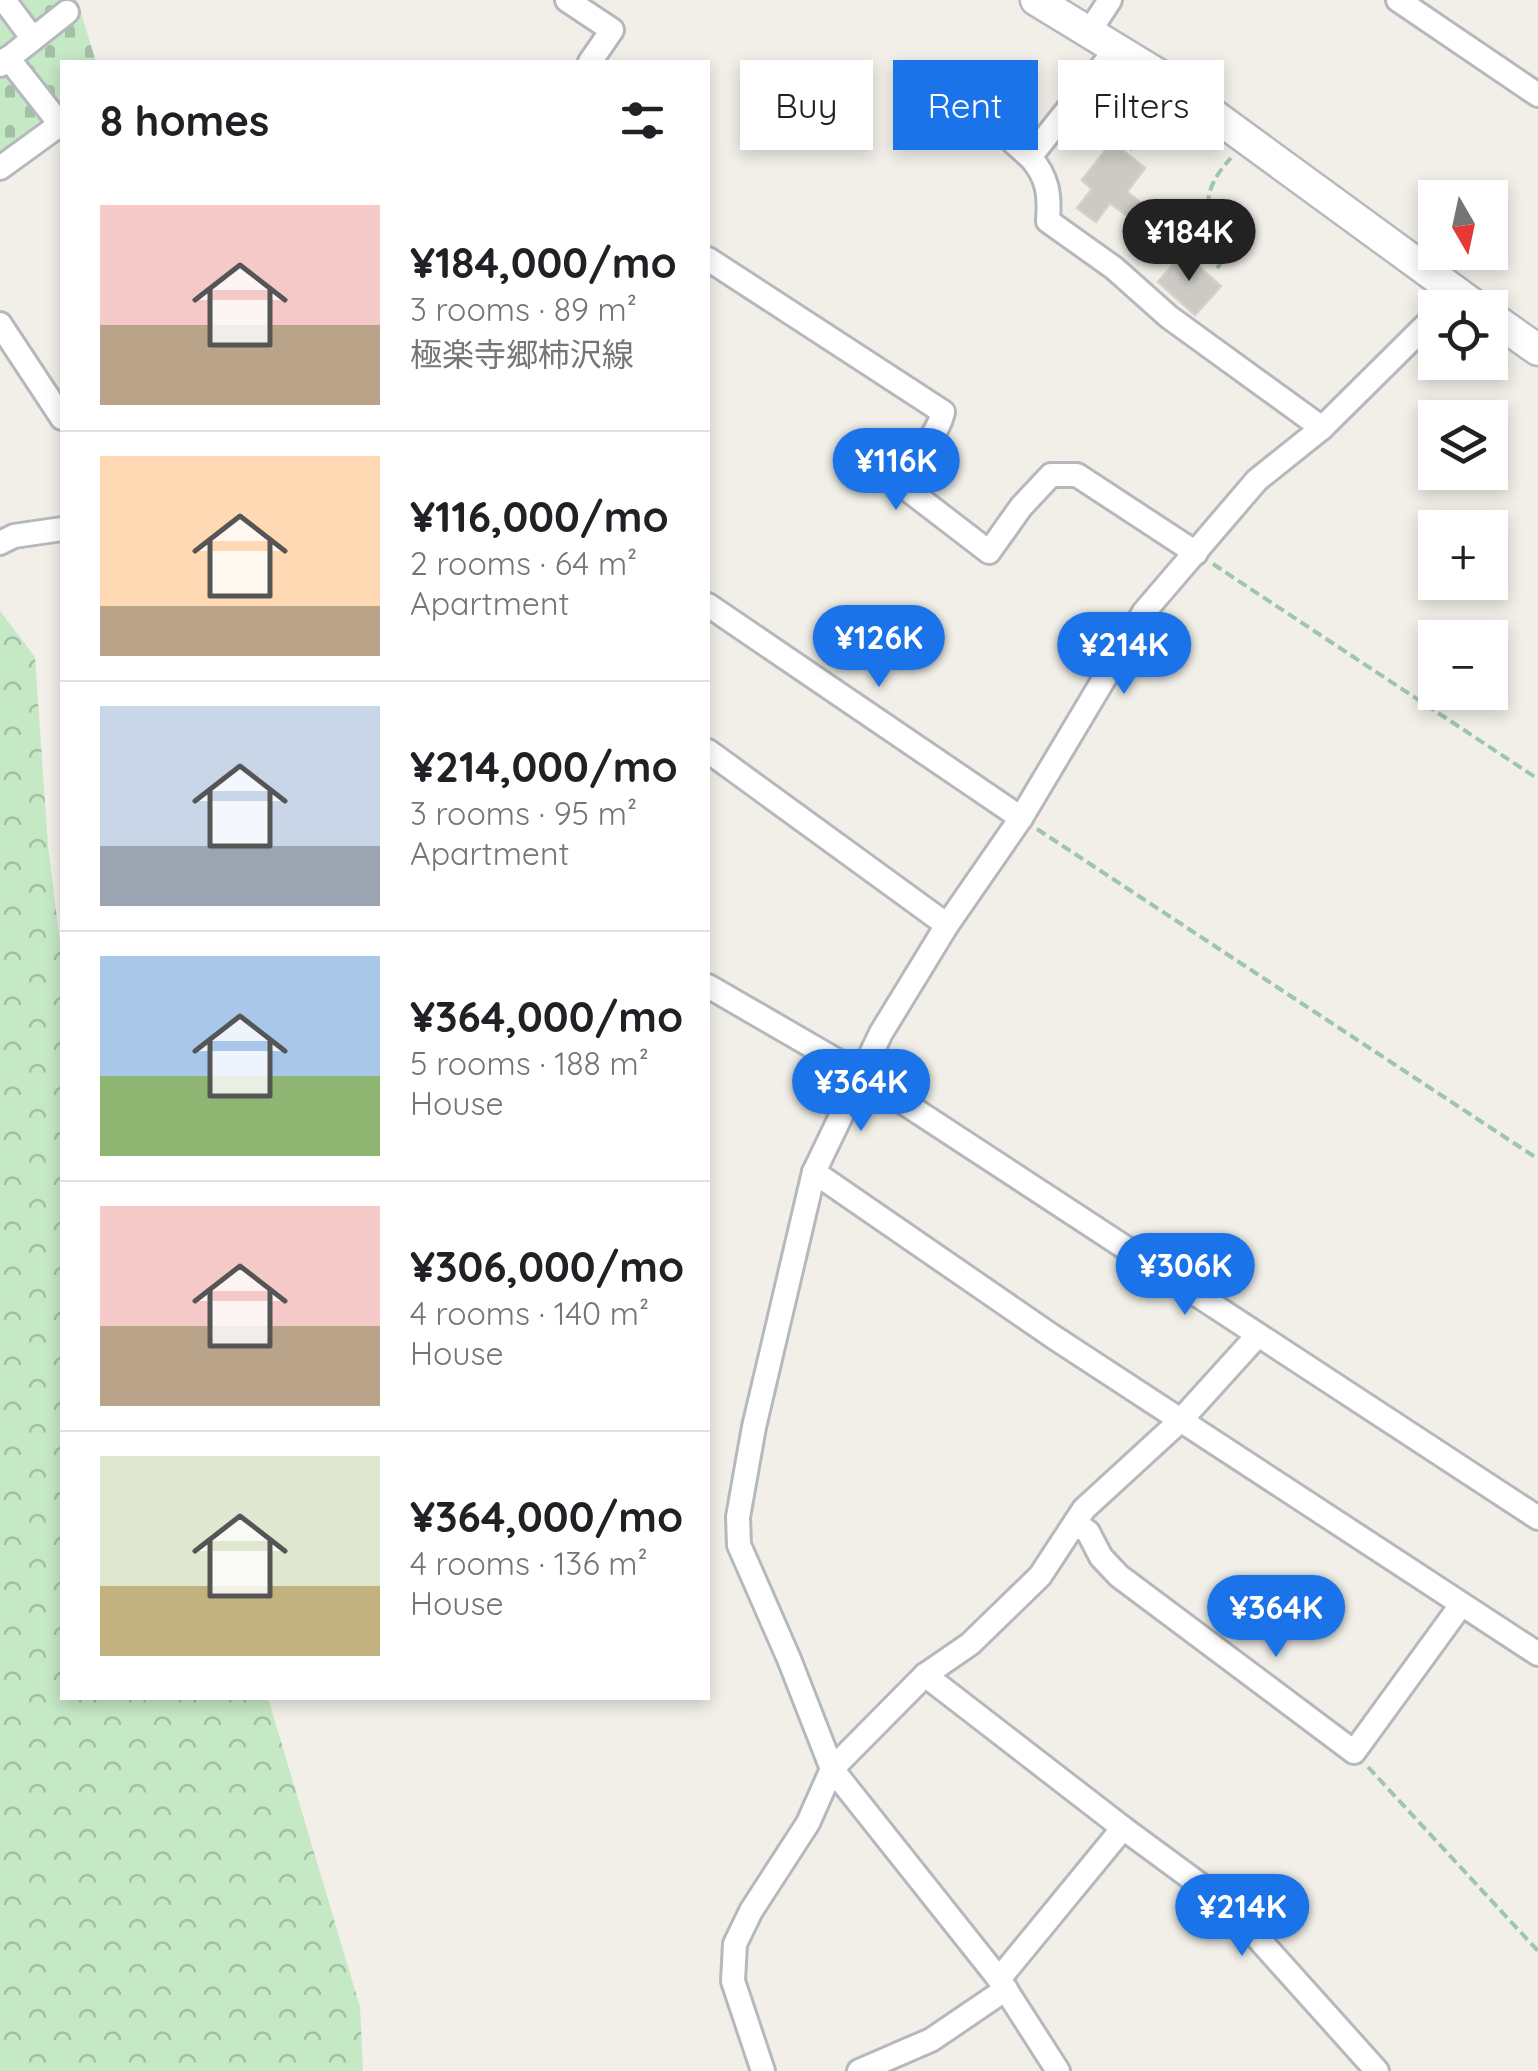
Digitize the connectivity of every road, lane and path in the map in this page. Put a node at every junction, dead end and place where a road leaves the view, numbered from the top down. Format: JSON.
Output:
{"nodes":[{"id":1,"x":4,"y":0,"type":"edge"},
{"id":2,"x":567,"y":0,"type":"edge"},
{"id":3,"x":1036,"y":0,"type":"edge"},
{"id":4,"x":1110,"y":0,"type":"edge"},
{"id":5,"x":1398,"y":0,"type":"edge"},
{"id":6,"x":67,"y":12,"type":"dead end"},
{"id":7,"x":1089,"y":32,"type":"junction"},
{"id":8,"x":34,"y":38,"type":"junction"},
{"id":9,"x":1116,"y":48,"type":"junction"},
{"id":10,"x":591,"y":60,"type":"edge"},
{"id":11,"x":1134,"y":60,"type":"edge"},
{"id":12,"x":4,"y":62,"type":"edge"},
{"id":13,"x":1538,"y":96,"type":"edge"},
{"id":14,"x":1224,"y":122,"type":"edge"},
{"id":15,"x":60,"y":123,"type":"edge"},
{"id":16,"x":60,"y":125,"type":"edge"},
{"id":17,"x":1248,"y":140,"type":"junction"},
{"id":18,"x":1021,"y":150,"type":"edge"},
{"id":19,"x":1030,"y":157,"type":"junction"},
{"id":20,"x":0,"y":168,"type":"edge"},
{"id":21,"x":710,"y":259,"type":"edge"},
{"id":22,"x":1218,"y":268,"type":"dead end"},
{"id":23,"x":1442,"y":290,"type":"edge"},
{"id":24,"x":0,"y":324,"type":"edge"},
{"id":25,"x":1508,"y":329,"type":"edge"},
{"id":26,"x":1418,"y":333,"type":"edge"},
{"id":27,"x":1538,"y":350,"type":"edge"},
{"id":28,"x":60,"y":415,"type":"edge"},
{"id":29,"x":1322,"y":428,"type":"junction"},
{"id":30,"x":60,"y":530,"type":"edge"},
{"id":31,"x":0,"y":542,"type":"edge"},
{"id":32,"x":1196,"y":553,"type":"junction"},
{"id":33,"x":710,"y":606,"type":"edge"},
{"id":34,"x":710,"y":752,"type":"edge"},
{"id":35,"x":1538,"y":779,"type":"edge"},
{"id":36,"x":1021,"y":818,"type":"junction"},
{"id":37,"x":947,"y":925,"type":"junction"},
{"id":38,"x":710,"y":987,"type":"edge"},
{"id":39,"x":860,"y":1074,"type":"junction"},
{"id":40,"x":1538,"y":1159,"type":"edge"},
{"id":41,"x":814,"y":1172,"type":"junction"},
{"id":42,"x":1258,"y":1335,"type":"junction"},
{"id":43,"x":1181,"y":1420,"type":"junction"},
{"id":44,"x":1538,"y":1518,"type":"edge"},
{"id":45,"x":1075,"y":1522,"type":"junction"},
{"id":46,"x":1461,"y":1604,"type":"junction"},
{"id":47,"x":1538,"y":1654,"type":"edge"},
{"id":48,"x":926,"y":1675,"type":"junction"},
{"id":49,"x":1354,"y":1752,"type":"junction"},
{"id":50,"x":832,"y":1769,"type":"junction"},
{"id":51,"x":1123,"y":1828,"type":"junction"},
{"id":52,"x":1538,"y":1950,"type":"edge"},
{"id":53,"x":1002,"y":1984,"type":"junction"},
{"id":54,"x":763,"y":2071,"type":"edge"},
{"id":55,"x":860,"y":2071,"type":"edge"},
{"id":56,"x":1058,"y":2071,"type":"edge"},
{"id":57,"x":1377,"y":2071,"type":"edge"}],
"edges":[{"from":1,"to":8,"type":"street"},
{"from":2,"to":10,"type":"street"},
{"from":3,"to":7,"type":"main road"},
{"from":4,"to":7,"type":"street"},
{"from":5,"to":13,"type":"street"},
{"from":6,"to":8,"type":"street"},
{"from":7,"to":9,"type":"main road"},
{"from":8,"to":12,"type":"street"},
{"from":9,"to":11,"type":"main road"},
{"from":9,"to":19,"type":"street"},
{"from":12,"to":15,"type":"street"},
{"from":14,"to":17,"type":"main road"},
{"from":16,"to":20,"type":"street"},
{"from":17,"to":22,"type":"path"},
{"from":17,"to":23,"type":"main road"},
{"from":18,"to":19,"type":"street"},
{"from":19,"to":29,"type":"street"},
{"from":21,"to":32,"type":"street"},
{"from":24,"to":28,"type":"street"},
{"from":25,"to":27,"type":"main road"},
{"from":26,"to":29,"type":"street"},
{"from":29,"to":32,"type":"street"},
{"from":30,"to":31,"type":"street"},
{"from":32,"to":35,"type":"path"},
{"from":32,"to":36,"type":"street"},
{"from":33,"to":36,"type":"street"},
{"from":34,"to":37,"type":"street"},
{"from":36,"to":37,"type":"street"},
{"from":36,"to":40,"type":"path"},
{"from":37,"to":39,"type":"street"},
{"from":38,"to":39,"type":"street"},
{"from":39,"to":41,"type":"street"},
{"from":39,"to":42,"type":"street"},
{"from":41,"to":43,"type":"street"},
{"from":41,"to":50,"type":"street"},
{"from":42,"to":43,"type":"street"},
{"from":42,"to":44,"type":"street"},
{"from":43,"to":45,"type":"street"},
{"from":43,"to":46,"type":"street"},
{"from":45,"to":48,"type":"street"},
{"from":45,"to":49,"type":"street"},
{"from":46,"to":47,"type":"street"},
{"from":46,"to":49,"type":"street"},
{"from":48,"to":50,"type":"street"},
{"from":48,"to":51,"type":"street"},
{"from":49,"to":52,"type":"path"},
{"from":50,"to":53,"type":"street"},
{"from":50,"to":54,"type":"street"},
{"from":51,"to":53,"type":"street"},
{"from":51,"to":57,"type":"street"},
{"from":53,"to":55,"type":"street"},
{"from":53,"to":56,"type":"street"}]}
